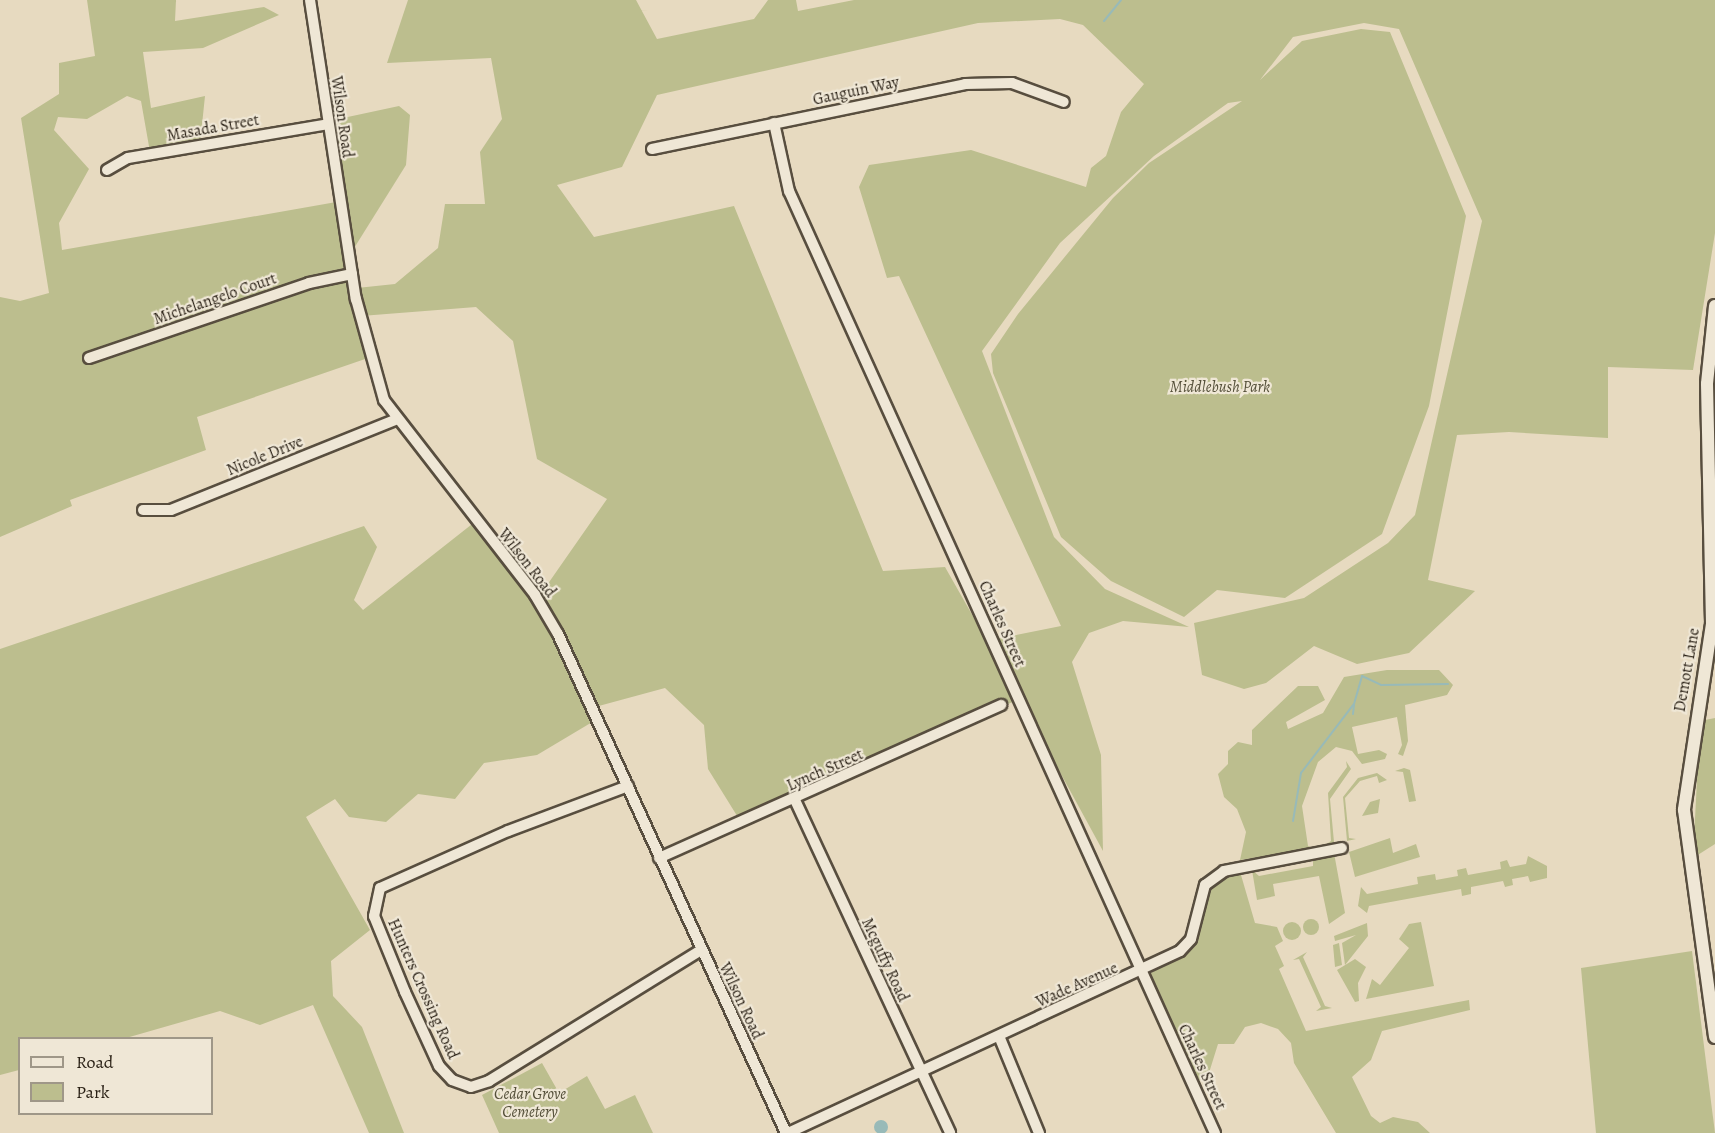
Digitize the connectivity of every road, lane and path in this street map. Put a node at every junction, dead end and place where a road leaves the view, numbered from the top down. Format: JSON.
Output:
{"nodes":[{"id":1,"x":310,"y":0,"type":"edge"},
{"id":2,"x":1064,"y":102,"type":"dead end"},
{"id":3,"x":774,"y":123,"type":"junction"},
{"id":4,"x":328,"y":124,"type":"junction"},
{"id":5,"x":652,"y":149,"type":"dead end"},
{"id":6,"x":107,"y":170,"type":"dead end"},
{"id":7,"x":352,"y":274,"type":"junction"},
{"id":8,"x":1715,"y":306,"type":"edge"},
{"id":9,"x":89,"y":358,"type":"dead end"},
{"id":10,"x":397,"y":419,"type":"junction"},
{"id":11,"x":143,"y":510,"type":"dead end"},
{"id":12,"x":1714,"y":608,"type":"edge"},
{"id":13,"x":1001,"y":705,"type":"dead end"},
{"id":14,"x":628,"y":786,"type":"junction"},
{"id":15,"x":795,"y":800,"type":"junction"},
{"id":16,"x":1342,"y":848,"type":"dead end"},
{"id":17,"x":659,"y":858,"type":"junction"},
{"id":18,"x":701,"y":950,"type":"junction"},
{"id":19,"x":1142,"y":972,"type":"junction"},
{"id":20,"x":999,"y":1036,"type":"junction"},
{"id":21,"x":1715,"y":1037,"type":"edge"},
{"id":22,"x":921,"y":1071,"type":"junction"},
{"id":23,"x":787,"y":1133,"type":"edge"},
{"id":24,"x":950,"y":1133,"type":"edge"},
{"id":25,"x":1039,"y":1133,"type":"edge"},
{"id":26,"x":1215,"y":1133,"type":"edge"}],
"edges":[{"from":1,"to":4,"type":"street","name":"Wilson Road"},
{"from":2,"to":3,"type":"street","name":"Gauguin Way"},
{"from":3,"to":5,"type":"street","name":"Gauguin Way"},
{"from":3,"to":19,"type":"street","name":"Charles Street"},
{"from":4,"to":6,"type":"street","name":"Masada Street"},
{"from":4,"to":7,"type":"street","name":"Wilson Road"},
{"from":7,"to":9,"type":"street","name":"Michelangelo Court"},
{"from":7,"to":10,"type":"street","name":"Wilson Road"},
{"from":8,"to":12,"type":"street","name":"Demott Lane"},
{"from":10,"to":11,"type":"street","name":"Nicole Drive"},
{"from":10,"to":14,"type":"street","name":"Wilson Road"},
{"from":12,"to":21,"type":"street","name":"Demott Lane"},
{"from":13,"to":15,"type":"street","name":"Lynch Street"},
{"from":14,"to":17,"type":"street","name":"Wilson Road"},
{"from":14,"to":18,"type":"street","name":"Hunters Crossing Road"},
{"from":15,"to":17,"type":"street","name":"Lynch Street"},
{"from":15,"to":22,"type":"street","name":"Mcguffy Road"},
{"from":16,"to":19,"type":"street","name":"Wade Avenue"},
{"from":17,"to":18,"type":"street","name":"Wilson Road"},
{"from":18,"to":23,"type":"street","name":"Wilson Road"},
{"from":19,"to":20,"type":"street","name":"Wade Avenue"},
{"from":19,"to":26,"type":"street","name":"Charles Street"},
{"from":20,"to":22,"type":"street","name":"Wade Avenue"},
{"from":20,"to":25,"type":"street"},
{"from":22,"to":23,"type":"street","name":"Wade Avenue"},
{"from":22,"to":24,"type":"street","name":"Mcguffy Road"}]}
